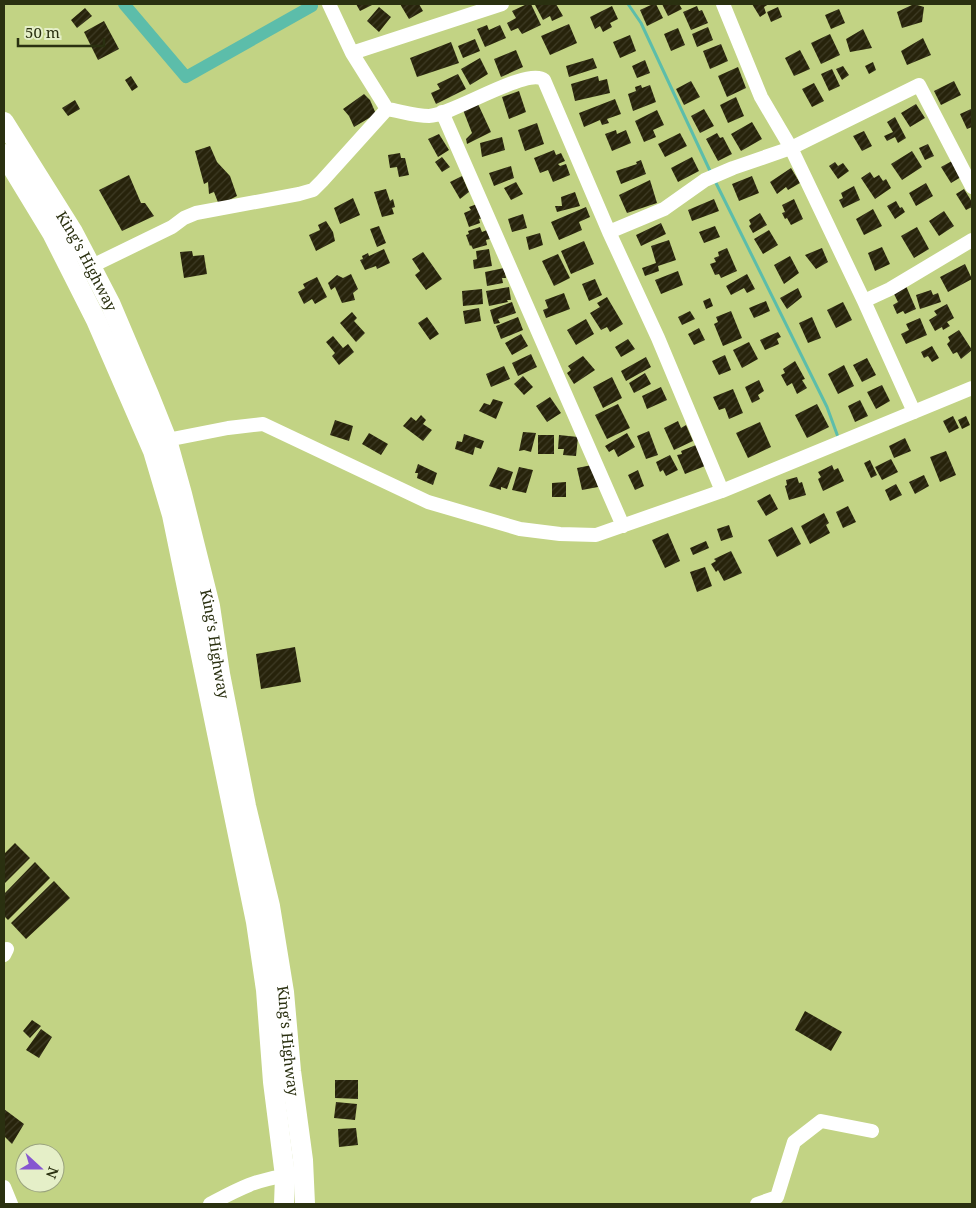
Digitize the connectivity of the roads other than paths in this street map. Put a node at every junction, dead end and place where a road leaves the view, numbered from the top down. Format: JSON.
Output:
{"nodes":[{"id":1,"x":329,"y":4,"type":"edge"},
{"id":2,"x":502,"y":4,"type":"edge"},
{"id":3,"x":723,"y":4,"type":"edge"},
{"id":4,"x":352,"y":53,"type":"junction"},
{"id":5,"x":387,"y":108,"type":"junction"},
{"id":6,"x":442,"y":112,"type":"junction"},
{"id":7,"x":4,"y":122,"type":"edge"},
{"id":8,"x":791,"y":148,"type":"junction"},
{"id":9,"x":4,"y":154,"type":"edge"},
{"id":10,"x":972,"y":186,"type":"edge"},
{"id":11,"x":608,"y":232,"type":"junction"},
{"id":12,"x":972,"y":240,"type":"edge"},
{"id":13,"x":92,"y":266,"type":"junction"},
{"id":14,"x":864,"y":301,"type":"junction"},
{"id":15,"x":972,"y":388,"type":"edge"},
{"id":16,"x":914,"y":412,"type":"junction"},
{"id":17,"x":167,"y":440,"type":"junction"},
{"id":18,"x":722,"y":491,"type":"junction"},
{"id":19,"x":623,"y":526,"type":"junction"},
{"id":20,"x":872,"y":1131,"type":"dead end"},
{"id":21,"x":285,"y":1176,"type":"junction"},
{"id":22,"x":4,"y":1187,"type":"edge"},
{"id":23,"x":11,"y":1204,"type":"edge"},
{"id":24,"x":210,"y":1204,"type":"edge"},
{"id":25,"x":284,"y":1204,"type":"edge"},
{"id":26,"x":304,"y":1204,"type":"edge"},
{"id":27,"x":757,"y":1204,"type":"edge"}],
"edges":[{"from":1,"to":4,"type":"street"},
{"from":2,"to":4,"type":"street"},
{"from":3,"to":8,"type":"street"},
{"from":4,"to":5,"type":"street"},
{"from":5,"to":6,"type":"street"},
{"from":5,"to":13,"type":"street"},
{"from":6,"to":11,"type":"street"},
{"from":6,"to":19,"type":"street"},
{"from":7,"to":13,"type":"highway","name":"King's Highway"},
{"from":8,"to":10,"type":"street"},
{"from":8,"to":11,"type":"street"},
{"from":8,"to":14,"type":"street"},
{"from":9,"to":21,"type":"highway","name":"King's Highway"},
{"from":11,"to":18,"type":"street"},
{"from":12,"to":14,"type":"street"},
{"from":13,"to":17,"type":"highway","name":"King's Highway"},
{"from":14,"to":16,"type":"street"},
{"from":15,"to":16,"type":"street"},
{"from":16,"to":18,"type":"street"},
{"from":17,"to":19,"type":"street"},
{"from":17,"to":26,"type":"highway","name":"King's Highway"},
{"from":18,"to":19,"type":"street"},
{"from":20,"to":27,"type":"street"},
{"from":21,"to":24,"type":"street"},
{"from":21,"to":25,"type":"highway","name":"King's Highway"},
{"from":22,"to":23,"type":"street"}]}
